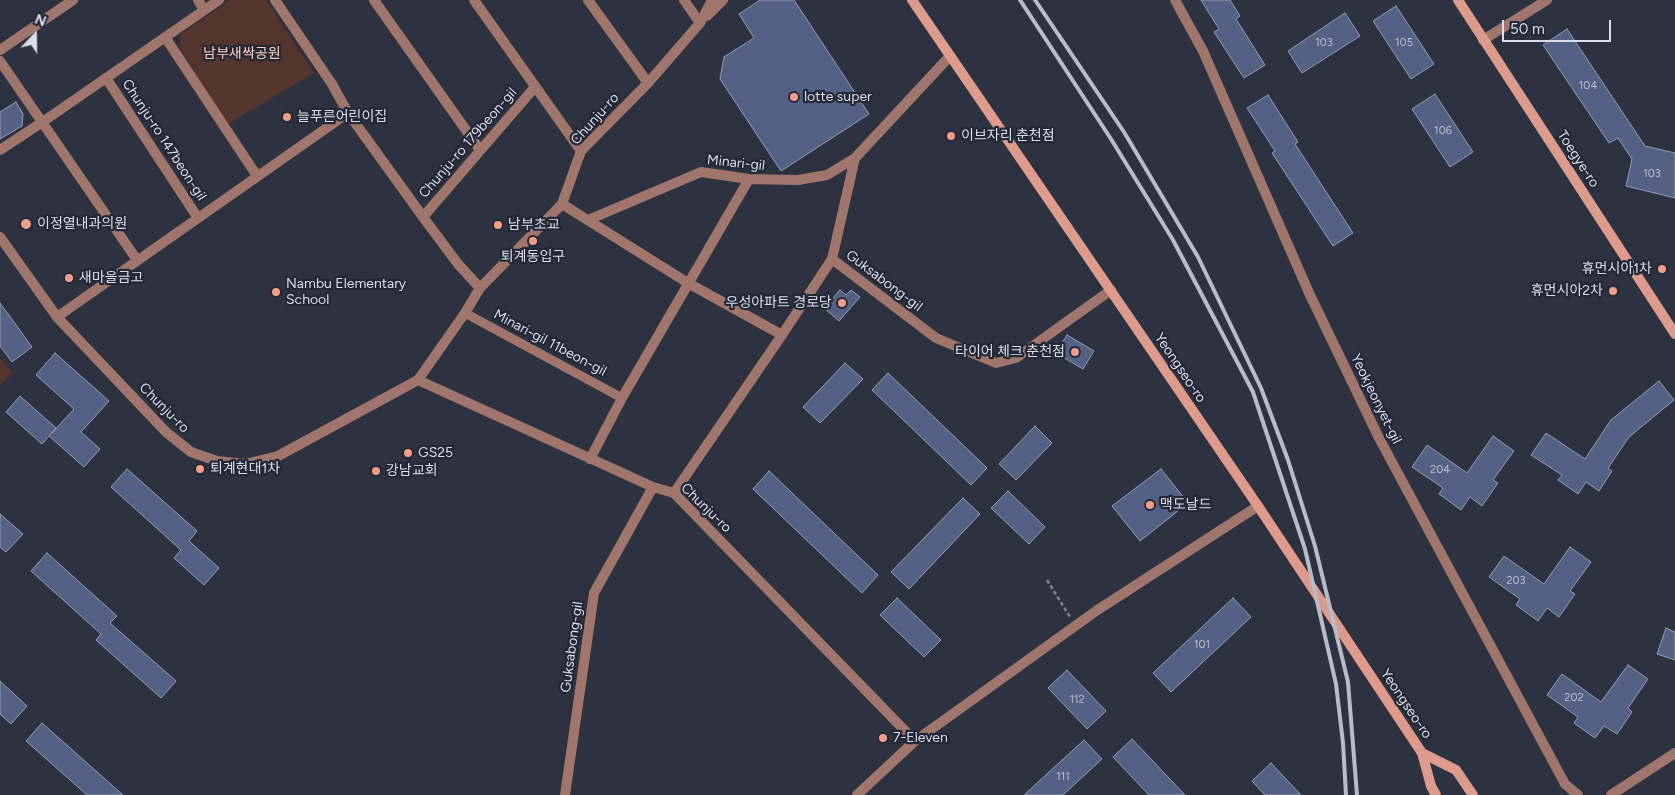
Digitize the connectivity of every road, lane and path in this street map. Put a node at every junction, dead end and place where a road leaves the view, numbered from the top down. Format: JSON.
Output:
{"nodes":[{"id":1,"x":73,"y":0,"type":"edge"},
{"id":2,"x":198,"y":0,"type":"edge"},
{"id":3,"x":219,"y":0,"type":"edge"},
{"id":4,"x":275,"y":0,"type":"edge"},
{"id":5,"x":374,"y":0,"type":"edge"},
{"id":6,"x":474,"y":0,"type":"edge"},
{"id":7,"x":588,"y":0,"type":"edge"},
{"id":8,"x":684,"y":0,"type":"edge"},
{"id":9,"x":712,"y":0,"type":"edge"},
{"id":10,"x":723,"y":0,"type":"edge"},
{"id":11,"x":912,"y":0,"type":"edge"},
{"id":12,"x":1175,"y":0,"type":"edge"},
{"id":13,"x":1458,"y":0,"type":"edge"},
{"id":14,"x":1547,"y":0,"type":"edge"},
{"id":15,"x":204,"y":10,"type":"junction"},
{"id":16,"x":700,"y":23,"type":"junction"},
{"id":17,"x":165,"y":38,"type":"junction"},
{"id":18,"x":1484,"y":40,"type":"junction"},
{"id":19,"x":0,"y":50,"type":"edge"},
{"id":20,"x":950,"y":56,"type":"junction"},
{"id":21,"x":0,"y":61,"type":"edge"},
{"id":22,"x":106,"y":78,"type":"junction"},
{"id":23,"x":648,"y":83,"type":"junction"},
{"id":24,"x":535,"y":87,"type":"junction"},
{"id":25,"x":348,"y":113,"type":"junction"},
{"id":26,"x":41,"y":123,"type":"junction"},
{"id":27,"x":0,"y":150,"type":"edge"},
{"id":28,"x":480,"y":150,"type":"junction"},
{"id":29,"x":582,"y":151,"type":"junction"},
{"id":30,"x":855,"y":158,"type":"junction"},
{"id":31,"x":257,"y":176,"type":"junction"},
{"id":32,"x":749,"y":179,"type":"junction"},
{"id":33,"x":562,"y":204,"type":"junction"},
{"id":34,"x":423,"y":217,"type":"junction"},
{"id":35,"x":198,"y":218,"type":"junction"},
{"id":36,"x":588,"y":220,"type":"junction"},
{"id":37,"x":0,"y":237,"type":"edge"},
{"id":38,"x":832,"y":259,"type":"junction"},
{"id":39,"x":137,"y":260,"type":"junction"},
{"id":40,"x":688,"y":283,"type":"junction"},
{"id":41,"x":480,"y":288,"type":"junction"},
{"id":42,"x":1111,"y":290,"type":"junction"},
{"id":43,"x":465,"y":313,"type":"junction"},
{"id":44,"x":57,"y":317,"type":"junction"},
{"id":45,"x":1675,"y":334,"type":"edge"},
{"id":46,"x":782,"y":335,"type":"junction"},
{"id":47,"x":418,"y":380,"type":"junction"},
{"id":48,"x":622,"y":398,"type":"junction"},
{"id":49,"x":590,"y":459,"type":"junction"},
{"id":50,"x":653,"y":487,"type":"junction"},
{"id":51,"x":674,"y":493,"type":"junction"},
{"id":52,"x":1258,"y":506,"type":"junction"},
{"id":53,"x":1047,"y":580,"type":"dead end"},
{"id":54,"x":1075,"y":626,"type":"junction"},
{"id":55,"x":915,"y":741,"type":"junction"},
{"id":56,"x":1422,"y":753,"type":"junction"},
{"id":57,"x":1673,"y":758,"type":"edge"},
{"id":58,"x":1613,"y":794,"type":"edge"},
{"id":59,"x":566,"y":795,"type":"edge"},
{"id":60,"x":857,"y":795,"type":"edge"},
{"id":61,"x":1436,"y":795,"type":"edge"},
{"id":62,"x":1473,"y":795,"type":"edge"},
{"id":63,"x":1578,"y":795,"type":"edge"}],
"edges":[{"from":1,"to":19,"type":"street"},
{"from":2,"to":15,"type":"street"},
{"from":3,"to":15,"type":"street","name":"Chunju-ro 147beon-gil"},
{"from":4,"to":25,"type":"street","name":"Chunju-ro 179beon-gil"},
{"from":5,"to":28,"type":"street"},
{"from":6,"to":24,"type":"street"},
{"from":7,"to":23,"type":"street"},
{"from":8,"to":16,"type":"street"},
{"from":9,"to":16,"type":"street","name":"Chunju-ro"},
{"from":10,"to":16,"type":"street"},
{"from":11,"to":20,"type":"street","name":"Yeongseo-ro"},
{"from":12,"to":63,"type":"street","name":"Yeokjeonyet-gil"},
{"from":13,"to":18,"type":"street","name":"Toegye-ro"},
{"from":14,"to":18,"type":"street"},
{"from":15,"to":17,"type":"street","name":"Chunju-ro 147beon-gil"},
{"from":16,"to":23,"type":"street","name":"Chunju-ro"},
{"from":17,"to":22,"type":"street","name":"Chunju-ro 147beon-gil"},
{"from":17,"to":31,"type":"street"},
{"from":18,"to":45,"type":"street","name":"Toegye-ro"},
{"from":20,"to":30,"type":"street","name":"Minari-gil"},
{"from":20,"to":42,"type":"street","name":"Yeongseo-ro"},
{"from":21,"to":26,"type":"street"},
{"from":22,"to":26,"type":"street","name":"Chunju-ro 147beon-gil"},
{"from":22,"to":35,"type":"street","name":"Chunju-ro 147beon-gil"},
{"from":23,"to":29,"type":"street","name":"Chunju-ro"},
{"from":24,"to":28,"type":"street","name":"Chunju-ro 179beon-gil"},
{"from":24,"to":29,"type":"street"},
{"from":25,"to":31,"type":"street"},
{"from":25,"to":34,"type":"street","name":"Chunju-ro 179beon-gil"},
{"from":26,"to":27,"type":"street","name":"Chunju-ro 147beon-gil"},
{"from":26,"to":39,"type":"street"},
{"from":28,"to":34,"type":"street","name":"Chunju-ro 179beon-gil"},
{"from":29,"to":33,"type":"street","name":"Chunju-ro"},
{"from":30,"to":32,"type":"street","name":"Minari-gil"},
{"from":30,"to":38,"type":"street"},
{"from":31,"to":35,"type":"street"},
{"from":32,"to":36,"type":"street","name":"Minari-gil"},
{"from":32,"to":40,"type":"street"},
{"from":33,"to":36,"type":"street"},
{"from":33,"to":41,"type":"street","name":"Chunju-ro"},
{"from":34,"to":41,"type":"street","name":"Chunju-ro 179beon-gil"},
{"from":35,"to":39,"type":"street"},
{"from":36,"to":40,"type":"street"},
{"from":37,"to":44,"type":"street","name":"Chunju-ro"},
{"from":38,"to":42,"type":"street","name":"Guksabong-gil"},
{"from":38,"to":46,"type":"street","name":"Guksabong-gil"},
{"from":39,"to":44,"type":"street"},
{"from":40,"to":46,"type":"street"},
{"from":40,"to":48,"type":"street"},
{"from":41,"to":43,"type":"street","name":"Chunju-ro"},
{"from":42,"to":52,"type":"street","name":"Yeongseo-ro"},
{"from":43,"to":47,"type":"street","name":"Chunju-ro"},
{"from":43,"to":48,"type":"lane","name":"Minari-gil 11beon-gil"},
{"from":44,"to":47,"type":"street","name":"Chunju-ro"},
{"from":46,"to":51,"type":"street","name":"Guksabong-gil"},
{"from":47,"to":49,"type":"street","name":"Chunju-ro"},
{"from":48,"to":49,"type":"street"},
{"from":49,"to":50,"type":"street","name":"Chunju-ro"},
{"from":50,"to":51,"type":"street","name":"Chunju-ro"},
{"from":50,"to":59,"type":"street","name":"Guksabong-gil"},
{"from":51,"to":55,"type":"street","name":"Chunju-ro"},
{"from":52,"to":54,"type":"street"},
{"from":52,"to":56,"type":"street","name":"Yeongseo-ro"},
{"from":53,"to":54,"type":"path"},
{"from":54,"to":55,"type":"street"},
{"from":55,"to":60,"type":"street"},
{"from":56,"to":61,"type":"street","name":"Yeongseo-ro"},
{"from":56,"to":62,"type":"street","name":"Yeongseo-ro"},
{"from":57,"to":58,"type":"street"}]}
